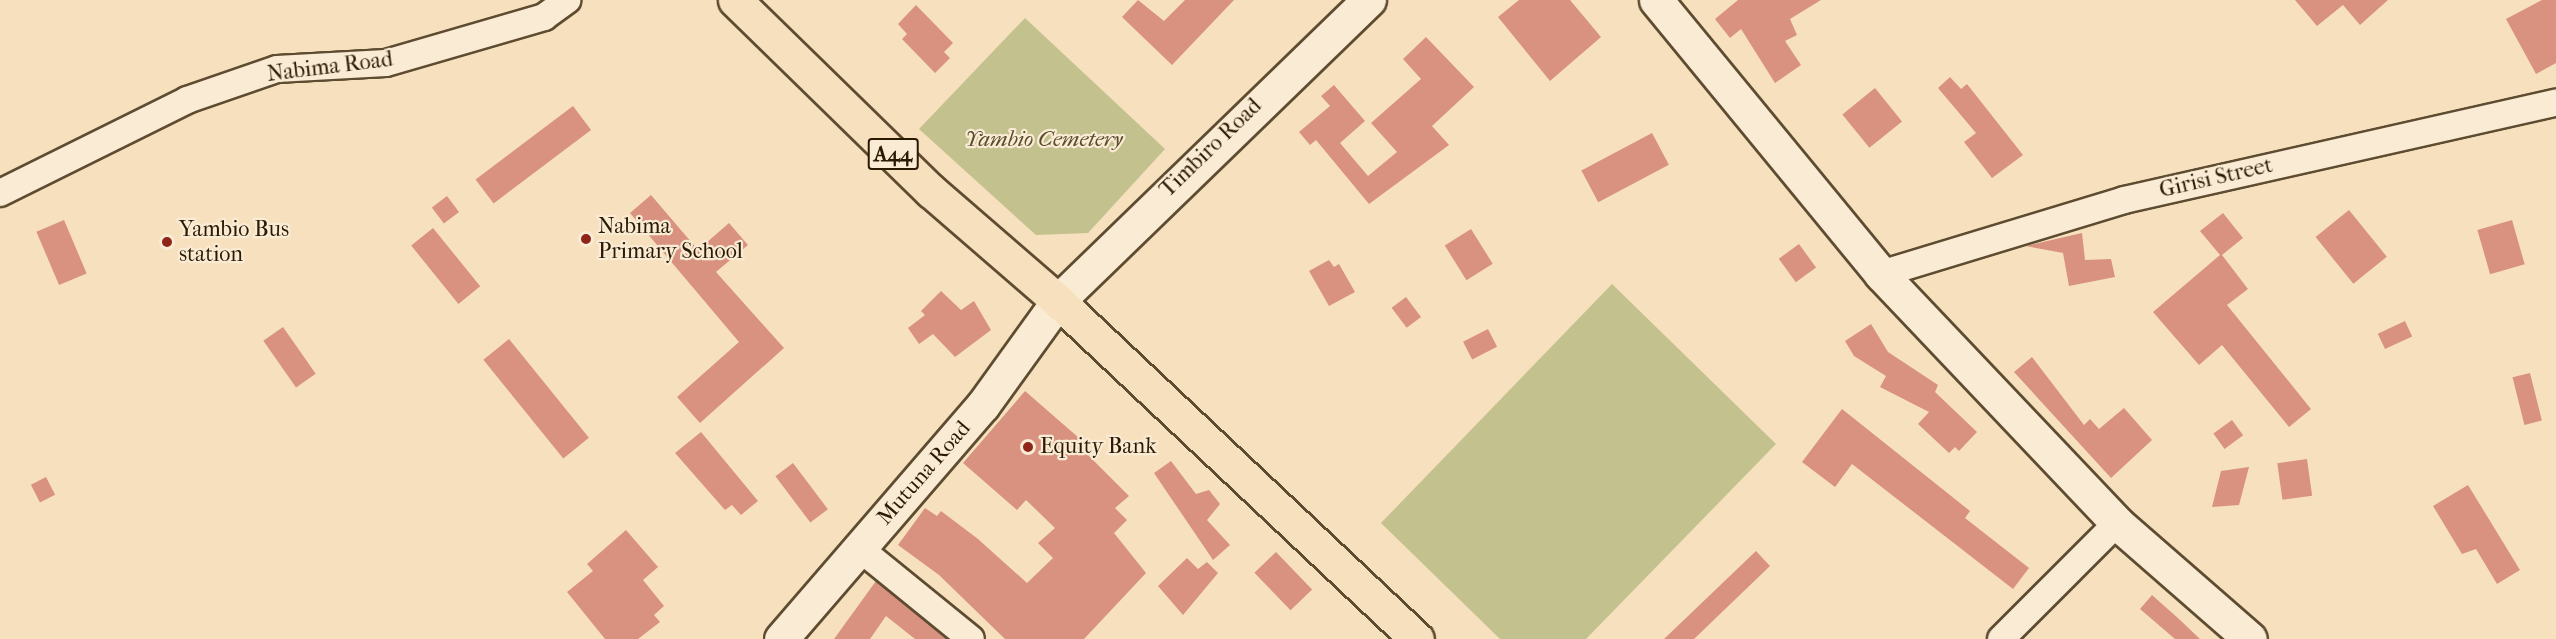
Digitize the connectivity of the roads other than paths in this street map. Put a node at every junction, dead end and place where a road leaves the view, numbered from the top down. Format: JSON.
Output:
{"nodes":[{"id":1,"x":567,"y":0,"type":"edge"},
{"id":2,"x":736,"y":0,"type":"edge"},
{"id":3,"x":1369,"y":0,"type":"edge"},
{"id":4,"x":1656,"y":0,"type":"edge"},
{"id":5,"x":2556,"y":103,"type":"edge"},
{"id":6,"x":0,"y":193,"type":"edge"},
{"id":7,"x":1881,"y":274,"type":"junction"},
{"id":8,"x":1058,"y":301,"type":"junction"},
{"id":9,"x":2117,"y":523,"type":"junction"},
{"id":10,"x":860,"y":548,"type":"junction"},
{"id":11,"x":781,"y":639,"type":"edge"},
{"id":12,"x":971,"y":639,"type":"edge"},
{"id":13,"x":1417,"y":639,"type":"edge"},
{"id":14,"x":2001,"y":639,"type":"edge"},
{"id":15,"x":2250,"y":639,"type":"edge"}],
"edges":[{"from":1,"to":6,"type":"street","name":"Nabima Road"},
{"from":2,"to":8,"type":"main road","number":"A44"},
{"from":3,"to":8,"type":"street","name":"Timbiro Road"},
{"from":4,"to":7,"type":"street"},
{"from":5,"to":7,"type":"street","name":"Girisi Street"},
{"from":7,"to":9,"type":"street"},
{"from":8,"to":10,"type":"street","name":"Mutuna Road"},
{"from":8,"to":13,"type":"main road"},
{"from":9,"to":14,"type":"street"},
{"from":9,"to":15,"type":"street"},
{"from":10,"to":11,"type":"street","name":"Mutuna Road"},
{"from":10,"to":12,"type":"street"}]}
